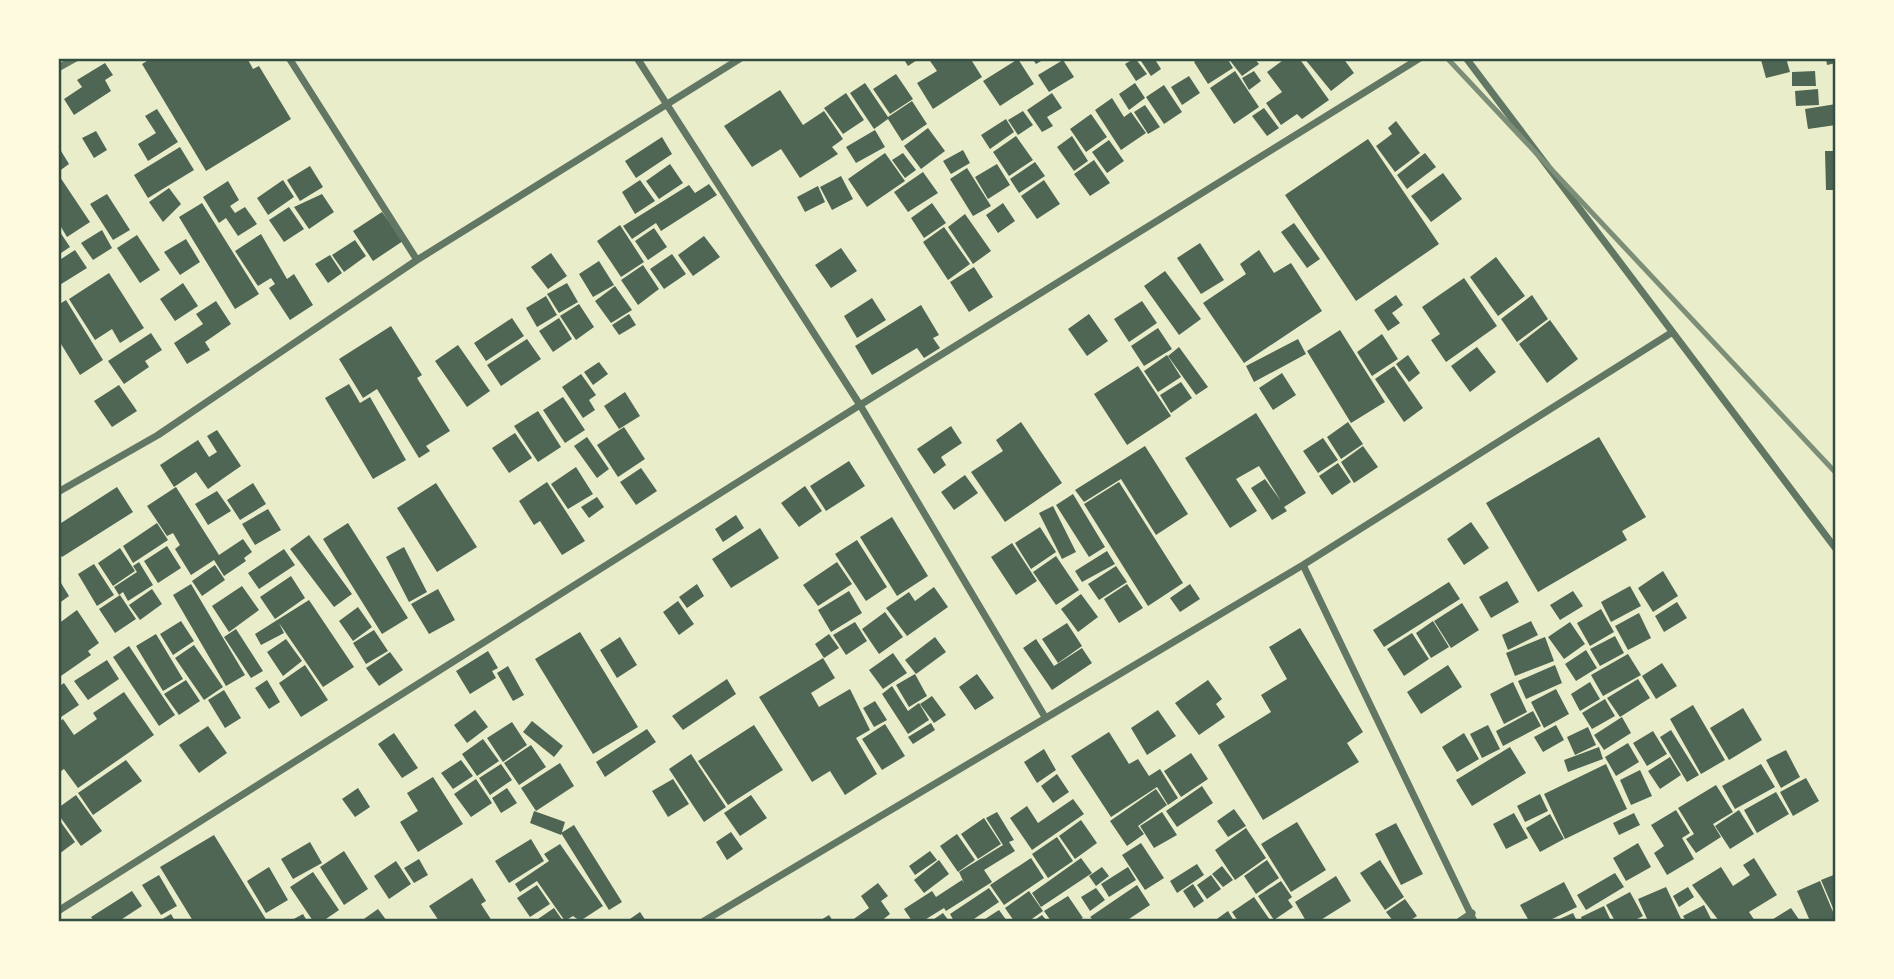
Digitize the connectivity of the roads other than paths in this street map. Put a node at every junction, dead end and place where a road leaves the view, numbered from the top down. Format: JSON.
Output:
{"nodes":[{"id":1,"x":76,"y":58,"type":"edge"},
{"id":2,"x":289,"y":58,"type":"edge"},
{"id":3,"x":637,"y":58,"type":"edge"},
{"id":4,"x":741,"y":58,"type":"edge"},
{"id":5,"x":1420,"y":58,"type":"edge"},
{"id":6,"x":1466,"y":58,"type":"edge"},
{"id":7,"x":58,"y":68,"type":"edge"},
{"id":8,"x":665,"y":105,"type":"junction"},
{"id":9,"x":417,"y":260,"type":"junction"},
{"id":10,"x":1671,"y":333,"type":"junction"},
{"id":11,"x":860,"y":405,"type":"junction"},
{"id":12,"x":58,"y":492,"type":"edge"},
{"id":13,"x":1836,"y":549,"type":"edge"},
{"id":14,"x":1303,"y":565,"type":"junction"},
{"id":15,"x":1045,"y":717,"type":"junction"},
{"id":16,"x":58,"y":911,"type":"edge"},
{"id":17,"x":1473,"y":917,"type":"edge"},
{"id":18,"x":704,"y":921,"type":"edge"},
{"id":19,"x":1460,"y":921,"type":"edge"}],
"edges":[{"from":1,"to":7,"type":"street"},
{"from":2,"to":9,"type":"street"},
{"from":3,"to":8,"type":"street"},
{"from":4,"to":8,"type":"street"},
{"from":5,"to":11,"type":"street"},
{"from":6,"to":10,"type":"street"},
{"from":8,"to":9,"type":"street"},
{"from":8,"to":11,"type":"street"},
{"from":9,"to":12,"type":"street"},
{"from":10,"to":13,"type":"street"},
{"from":10,"to":14,"type":"street"},
{"from":11,"to":15,"type":"street"},
{"from":11,"to":16,"type":"street"},
{"from":14,"to":15,"type":"street"},
{"from":14,"to":17,"type":"street"},
{"from":15,"to":18,"type":"street"},
{"from":17,"to":19,"type":"street"}]}
